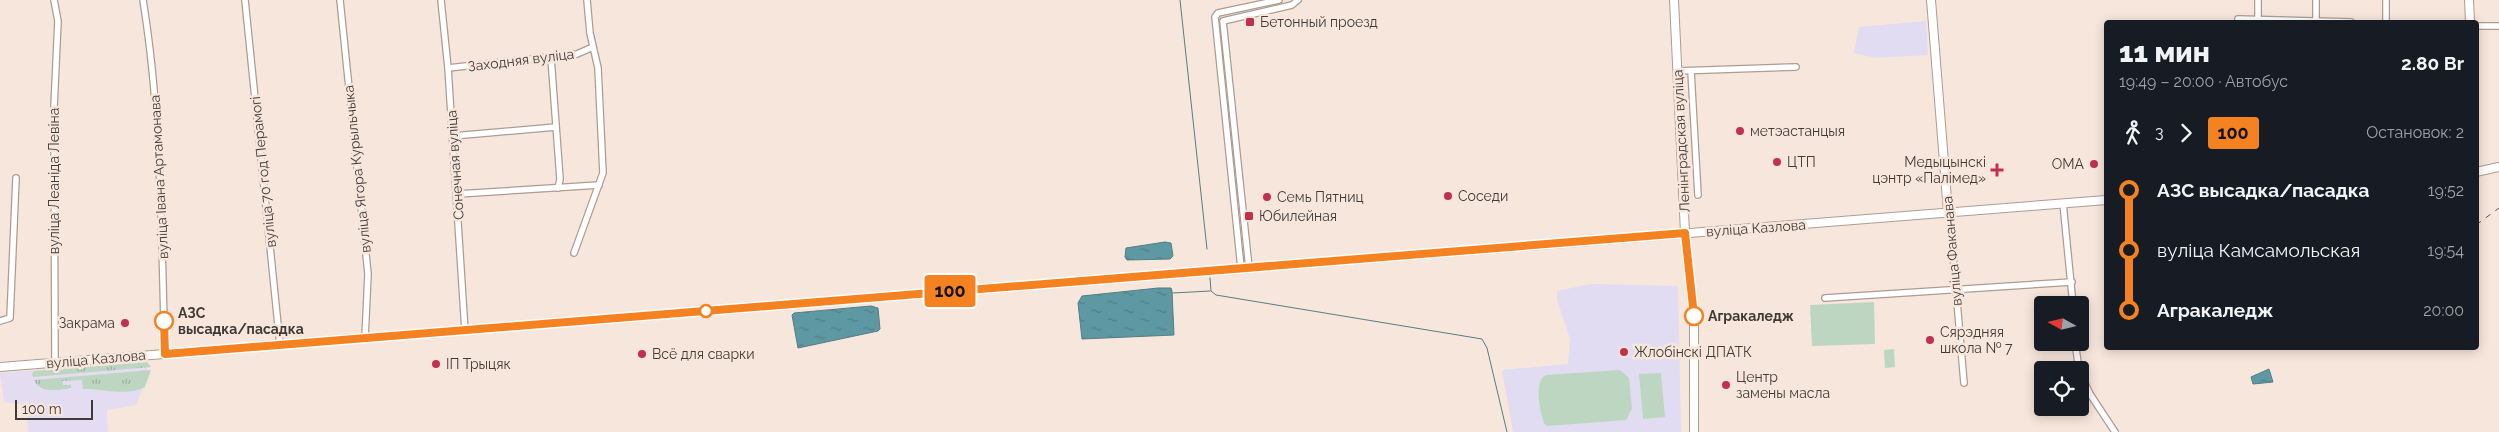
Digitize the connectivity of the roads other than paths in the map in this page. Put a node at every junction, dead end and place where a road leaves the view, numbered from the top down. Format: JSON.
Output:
{"nodes":[{"id":1,"x":54,"y":0,"type":"edge"},
{"id":2,"x":143,"y":0,"type":"edge"},
{"id":3,"x":245,"y":0,"type":"edge"},
{"id":4,"x":340,"y":0,"type":"edge"},
{"id":5,"x":441,"y":0,"type":"edge"},
{"id":6,"x":587,"y":0,"type":"edge"},
{"id":7,"x":1279,"y":0,"type":"edge"},
{"id":8,"x":1298,"y":0,"type":"edge"},
{"id":9,"x":1674,"y":0,"type":"edge"},
{"id":10,"x":1931,"y":0,"type":"edge"},
{"id":11,"x":2258,"y":0,"type":"edge"},
{"id":12,"x":2316,"y":0,"type":"edge"},
{"id":13,"x":2386,"y":0,"type":"edge"},
{"id":14,"x":2469,"y":0,"type":"edge"},
{"id":15,"x":2238,"y":19,"type":"dead end"},
{"id":16,"x":2258,"y":19,"type":"junction"},
{"id":17,"x":2277,"y":20,"type":"edge"},
{"id":18,"x":2316,"y":20,"type":"edge"},
{"id":19,"x":2386,"y":20,"type":"edge"},
{"id":20,"x":2470,"y":20,"type":"edge"},
{"id":21,"x":2479,"y":26,"type":"edge"},
{"id":22,"x":2499,"y":26,"type":"edge"},
{"id":23,"x":593,"y":47,"type":"junction"},
{"id":24,"x":551,"y":58,"type":"junction"},
{"id":25,"x":1796,"y":67,"type":"dead end"},
{"id":26,"x":448,"y":68,"type":"junction"},
{"id":27,"x":1678,"y":71,"type":"junction"},
{"id":28,"x":1691,"y":71,"type":"junction"},
{"id":29,"x":556,"y":127,"type":"junction"},
{"id":30,"x":453,"y":136,"type":"junction"},
{"id":31,"x":2499,"y":167,"type":"edge"},
{"id":32,"x":2479,"y":171,"type":"edge"},
{"id":33,"x":16,"y":178,"type":"dead end"},
{"id":34,"x":600,"y":185,"type":"junction"},
{"id":35,"x":558,"y":188,"type":"junction"},
{"id":36,"x":457,"y":194,"type":"junction"},
{"id":37,"x":1698,"y":195,"type":"dead end"},
{"id":38,"x":2104,"y":200,"type":"edge"},
{"id":39,"x":2064,"y":203,"type":"junction"},
{"id":40,"x":1948,"y":212,"type":"junction"},
{"id":41,"x":1685,"y":233,"type":"junction"},
{"id":42,"x":574,"y":253,"type":"dead end"},
{"id":43,"x":1245,"y":268,"type":"junction"},
{"id":44,"x":2072,"y":282,"type":"junction"},
{"id":45,"x":1956,"y":290,"type":"junction"},
{"id":46,"x":2073,"y":296,"type":"edge"},
{"id":47,"x":1825,"y":298,"type":"dead end"},
{"id":48,"x":0,"y":321,"type":"edge"},
{"id":49,"x":465,"y":331,"type":"junction"},
{"id":50,"x":365,"y":338,"type":"junction"},
{"id":51,"x":280,"y":345,"type":"junction"},
{"id":52,"x":165,"y":354,"type":"junction"},
{"id":53,"x":55,"y":363,"type":"junction"},
{"id":54,"x":0,"y":367,"type":"edge"},
{"id":55,"x":1964,"y":383,"type":"dead end"},
{"id":56,"x":2089,"y":392,"type":"edge"},
{"id":57,"x":1694,"y":432,"type":"edge"},
{"id":58,"x":2115,"y":432,"type":"edge"}],
"edges":[{"from":1,"to":53,"type":"street","name":"вуліца Леаніда Левіна"},
{"from":2,"to":52,"type":"street","name":"вуліца Івана Артамонава"},
{"from":3,"to":51,"type":"street","name":"вуліца 70 год Перамогі"},
{"from":4,"to":50,"type":"street","name":"вуліца Ягора Курыльчыка"},
{"from":5,"to":26,"type":"street","name":"Сонечная вуліца"},
{"from":6,"to":23,"type":"street"},
{"from":7,"to":43,"type":"street"},
{"from":8,"to":43,"type":"street"},
{"from":9,"to":27,"type":"main road","name":"Ленінградская вуліца"},
{"from":10,"to":40,"type":"main road","name":"вуліца Факанава"},
{"from":11,"to":16,"type":"street"},
{"from":12,"to":18,"type":"street"},
{"from":13,"to":19,"type":"street"},
{"from":14,"to":20,"type":"main road"},
{"from":15,"to":16,"type":"street"},
{"from":16,"to":17,"type":"street"},
{"from":21,"to":22,"type":"street"},
{"from":23,"to":24,"type":"street","name":"Заходняя вуліца"},
{"from":23,"to":34,"type":"street"},
{"from":24,"to":26,"type":"street","name":"Заходняя вуліца"},
{"from":24,"to":29,"type":"street"},
{"from":25,"to":28,"type":"street"},
{"from":26,"to":30,"type":"street","name":"Сонечная вуліца"},
{"from":27,"to":28,"type":"street"},
{"from":27,"to":41,"type":"main road","name":"Ленінградская вуліца"},
{"from":28,"to":37,"type":"street"},
{"from":29,"to":30,"type":"street"},
{"from":29,"to":35,"type":"street"},
{"from":30,"to":36,"type":"street","name":"Сонечная вуліца"},
{"from":31,"to":32,"type":"main road"},
{"from":33,"to":48,"type":"street"},
{"from":34,"to":35,"type":"street"},
{"from":34,"to":42,"type":"street"},
{"from":35,"to":36,"type":"street"},
{"from":36,"to":49,"type":"street","name":"Сонечная вуліца"},
{"from":38,"to":39,"type":"main road","name":"вуліца Казлова"},
{"from":39,"to":40,"type":"main road","name":"вуліца Казлова"},
{"from":39,"to":44,"type":"street"},
{"from":40,"to":41,"type":"main road","name":"вуліца Казлова"},
{"from":40,"to":45,"type":"street","name":"вуліца Факанава"},
{"from":41,"to":43,"type":"main road","name":"вуліца Казлова"},
{"from":41,"to":57,"type":"main road","name":"Ленінградская вуліца"},
{"from":43,"to":49,"type":"main road","name":"вуліца Казлова"},
{"from":44,"to":45,"type":"street"},
{"from":44,"to":46,"type":"street"},
{"from":45,"to":47,"type":"street"},
{"from":45,"to":55,"type":"street","name":"вуліца Факанава"},
{"from":49,"to":50,"type":"main road","name":"вуліца Казлова"},
{"from":50,"to":51,"type":"main road","name":"вуліца Казлова"},
{"from":51,"to":52,"type":"main road","name":"вуліца Казлова"},
{"from":52,"to":53,"type":"main road","name":"вуліца Казлова"},
{"from":53,"to":54,"type":"main road","name":"вуліца Казлова"},
{"from":56,"to":58,"type":"street"}]}
